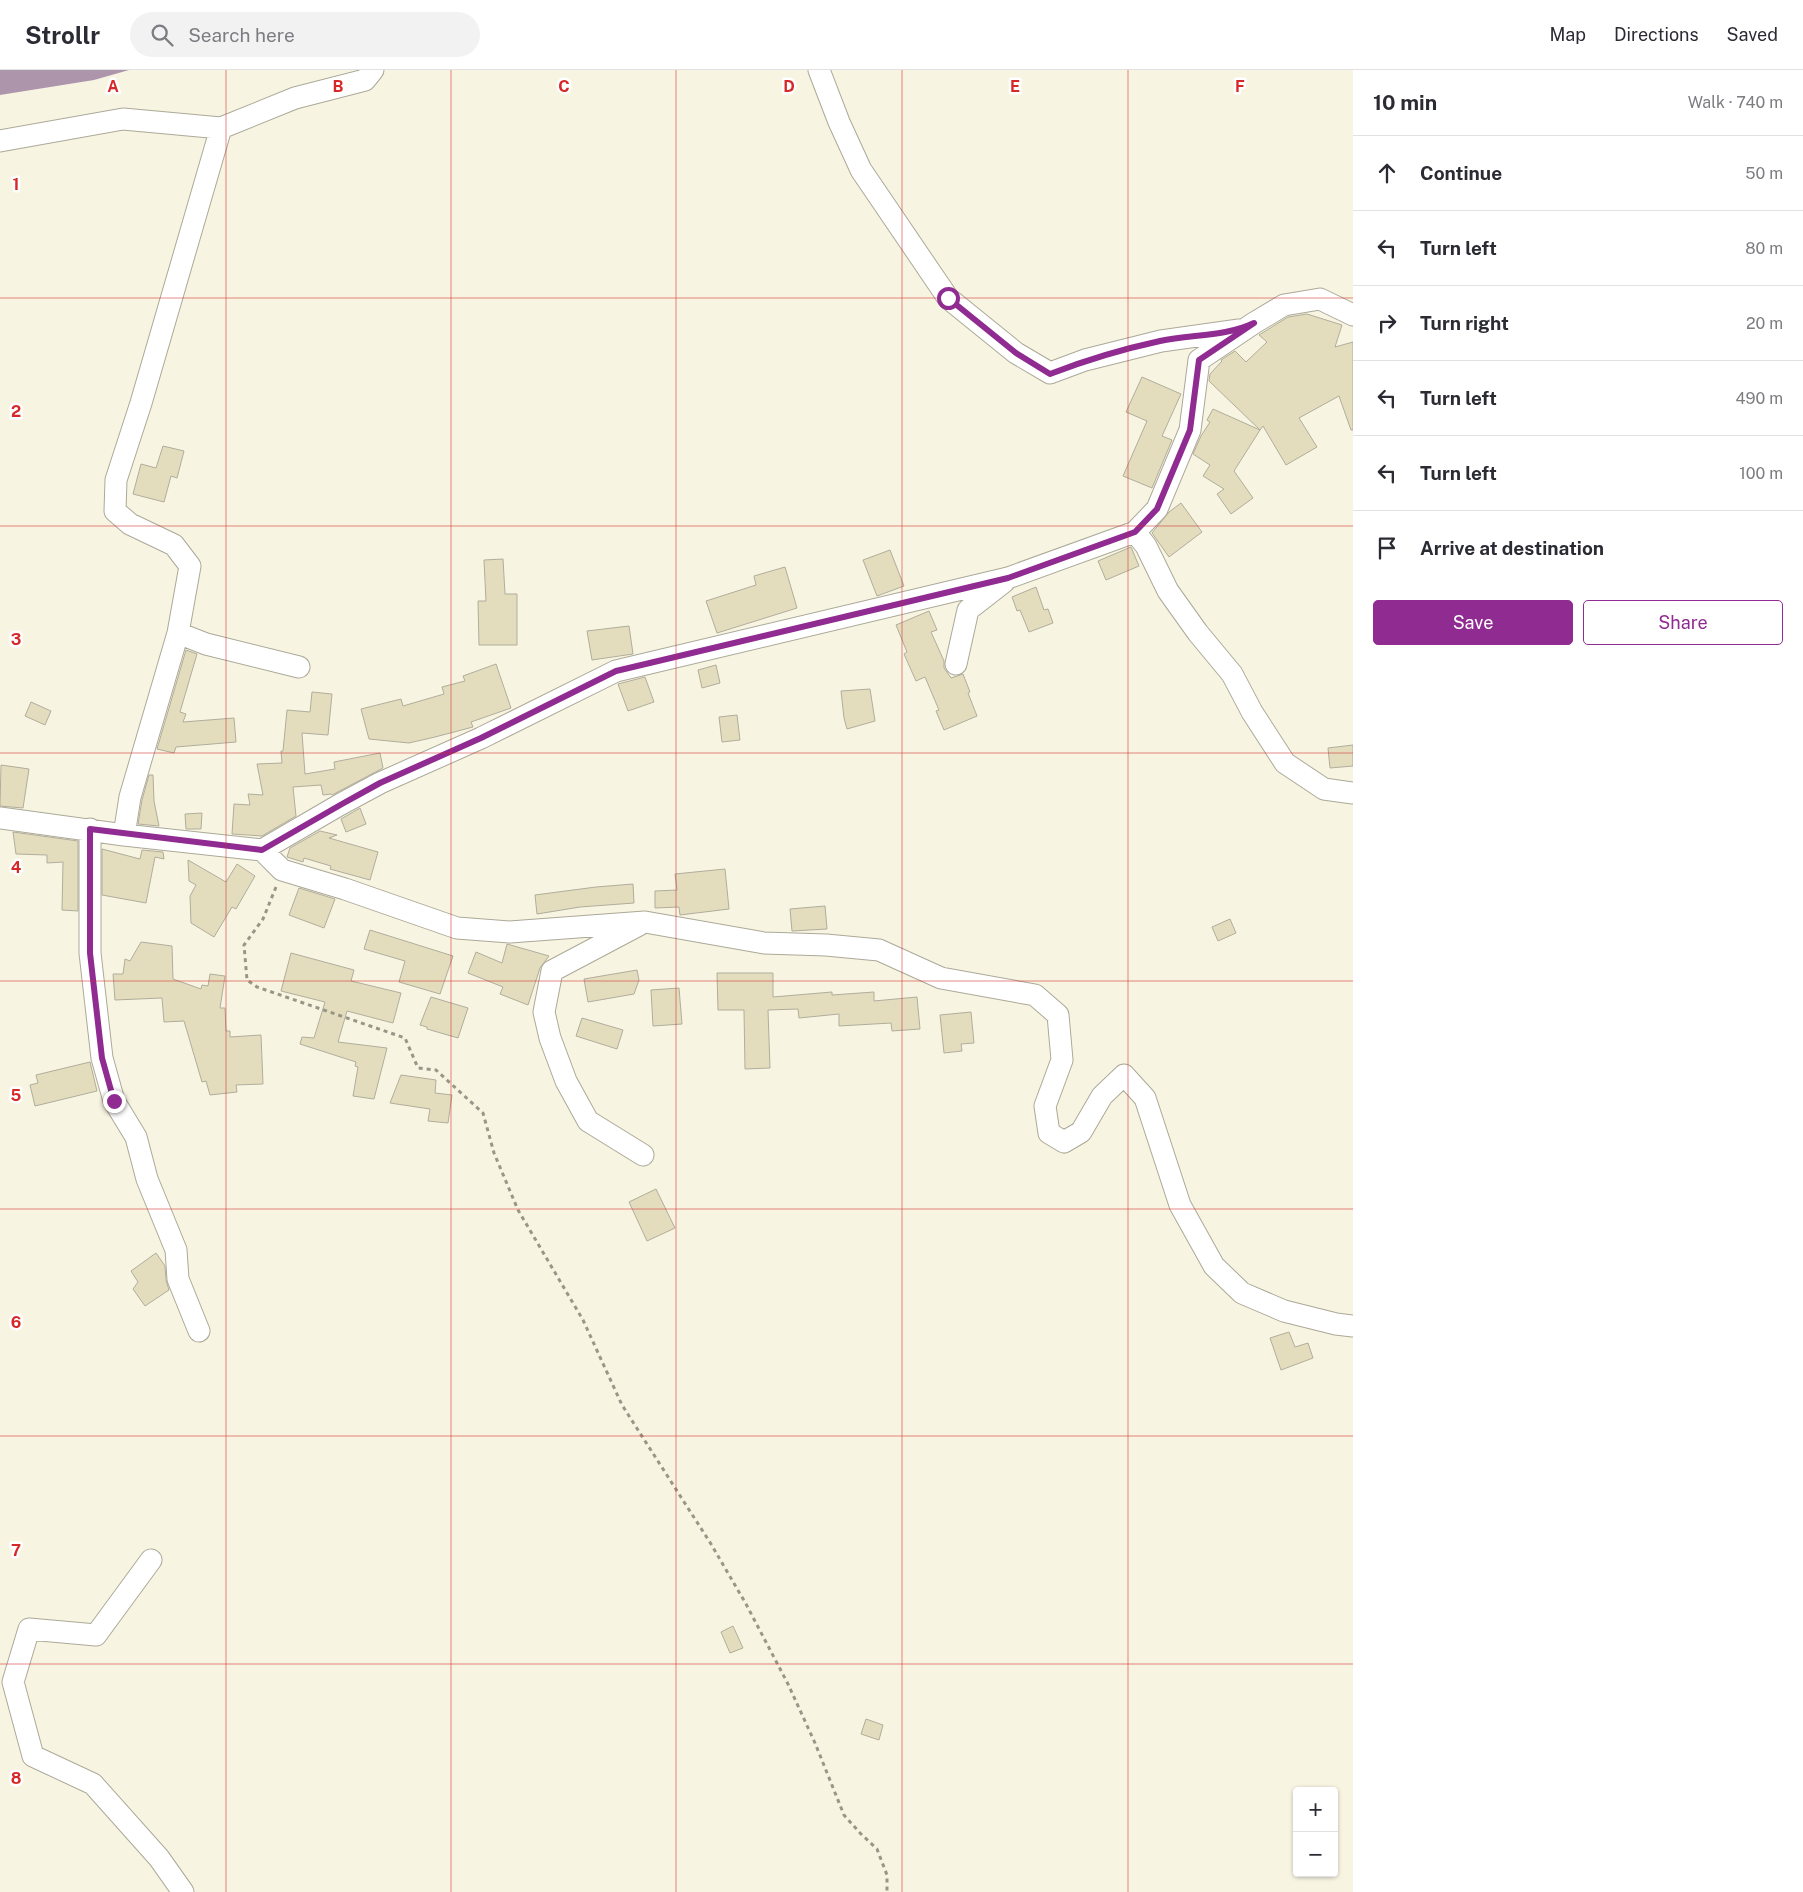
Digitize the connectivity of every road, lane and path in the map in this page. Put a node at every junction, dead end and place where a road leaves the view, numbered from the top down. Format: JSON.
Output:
{"nodes":[{"id":1,"x":372,"y":70,"type":"edge"},
{"id":2,"x":819,"y":70,"type":"edge"},
{"id":3,"x":221,"y":128,"type":"junction"},
{"id":4,"x":0,"y":141,"type":"edge"},
{"id":5,"x":1353,"y":315,"type":"edge"},
{"id":6,"x":1254,"y":323,"type":"junction"},
{"id":7,"x":1135,"y":532,"type":"junction"},
{"id":8,"x":1008,"y":578,"type":"junction"},
{"id":9,"x":178,"y":633,"type":"junction"},
{"id":10,"x":956,"y":664,"type":"dead end"},
{"id":11,"x":299,"y":667,"type":"dead end"},
{"id":12,"x":1353,"y":793,"type":"edge"},
{"id":13,"x":0,"y":818,"type":"edge"},
{"id":14,"x":90,"y":829,"type":"junction"},
{"id":15,"x":124,"y":835,"type":"junction"},
{"id":16,"x":262,"y":850,"type":"junction"},
{"id":17,"x":282,"y":870,"type":"junction"},
{"id":18,"x":645,"y":922,"type":"junction"},
{"id":19,"x":643,"y":1155,"type":"dead end"},
{"id":20,"x":1353,"y":1326,"type":"edge"},
{"id":21,"x":199,"y":1331,"type":"dead end"},
{"id":22,"x":151,"y":1560,"type":"dead end"},
{"id":23,"x":183,"y":1892,"type":"edge"},
{"id":24,"x":887,"y":1892,"type":"edge"}],
"edges":[{"from":1,"to":3,"type":"street"},
{"from":2,"to":6,"type":"street"},
{"from":3,"to":4,"type":"street"},
{"from":3,"to":9,"type":"street"},
{"from":5,"to":6,"type":"street"},
{"from":6,"to":7,"type":"street"},
{"from":7,"to":8,"type":"street"},
{"from":7,"to":12,"type":"street"},
{"from":8,"to":10,"type":"street"},
{"from":8,"to":16,"type":"street"},
{"from":9,"to":11,"type":"street"},
{"from":9,"to":15,"type":"street"},
{"from":13,"to":14,"type":"street"},
{"from":14,"to":15,"type":"street"},
{"from":14,"to":21,"type":"street"},
{"from":15,"to":16,"type":"street"},
{"from":16,"to":17,"type":"street"},
{"from":17,"to":18,"type":"street"},
{"from":17,"to":24,"type":"path"},
{"from":18,"to":19,"type":"street"},
{"from":18,"to":20,"type":"street"},
{"from":22,"to":23,"type":"street"}]}
